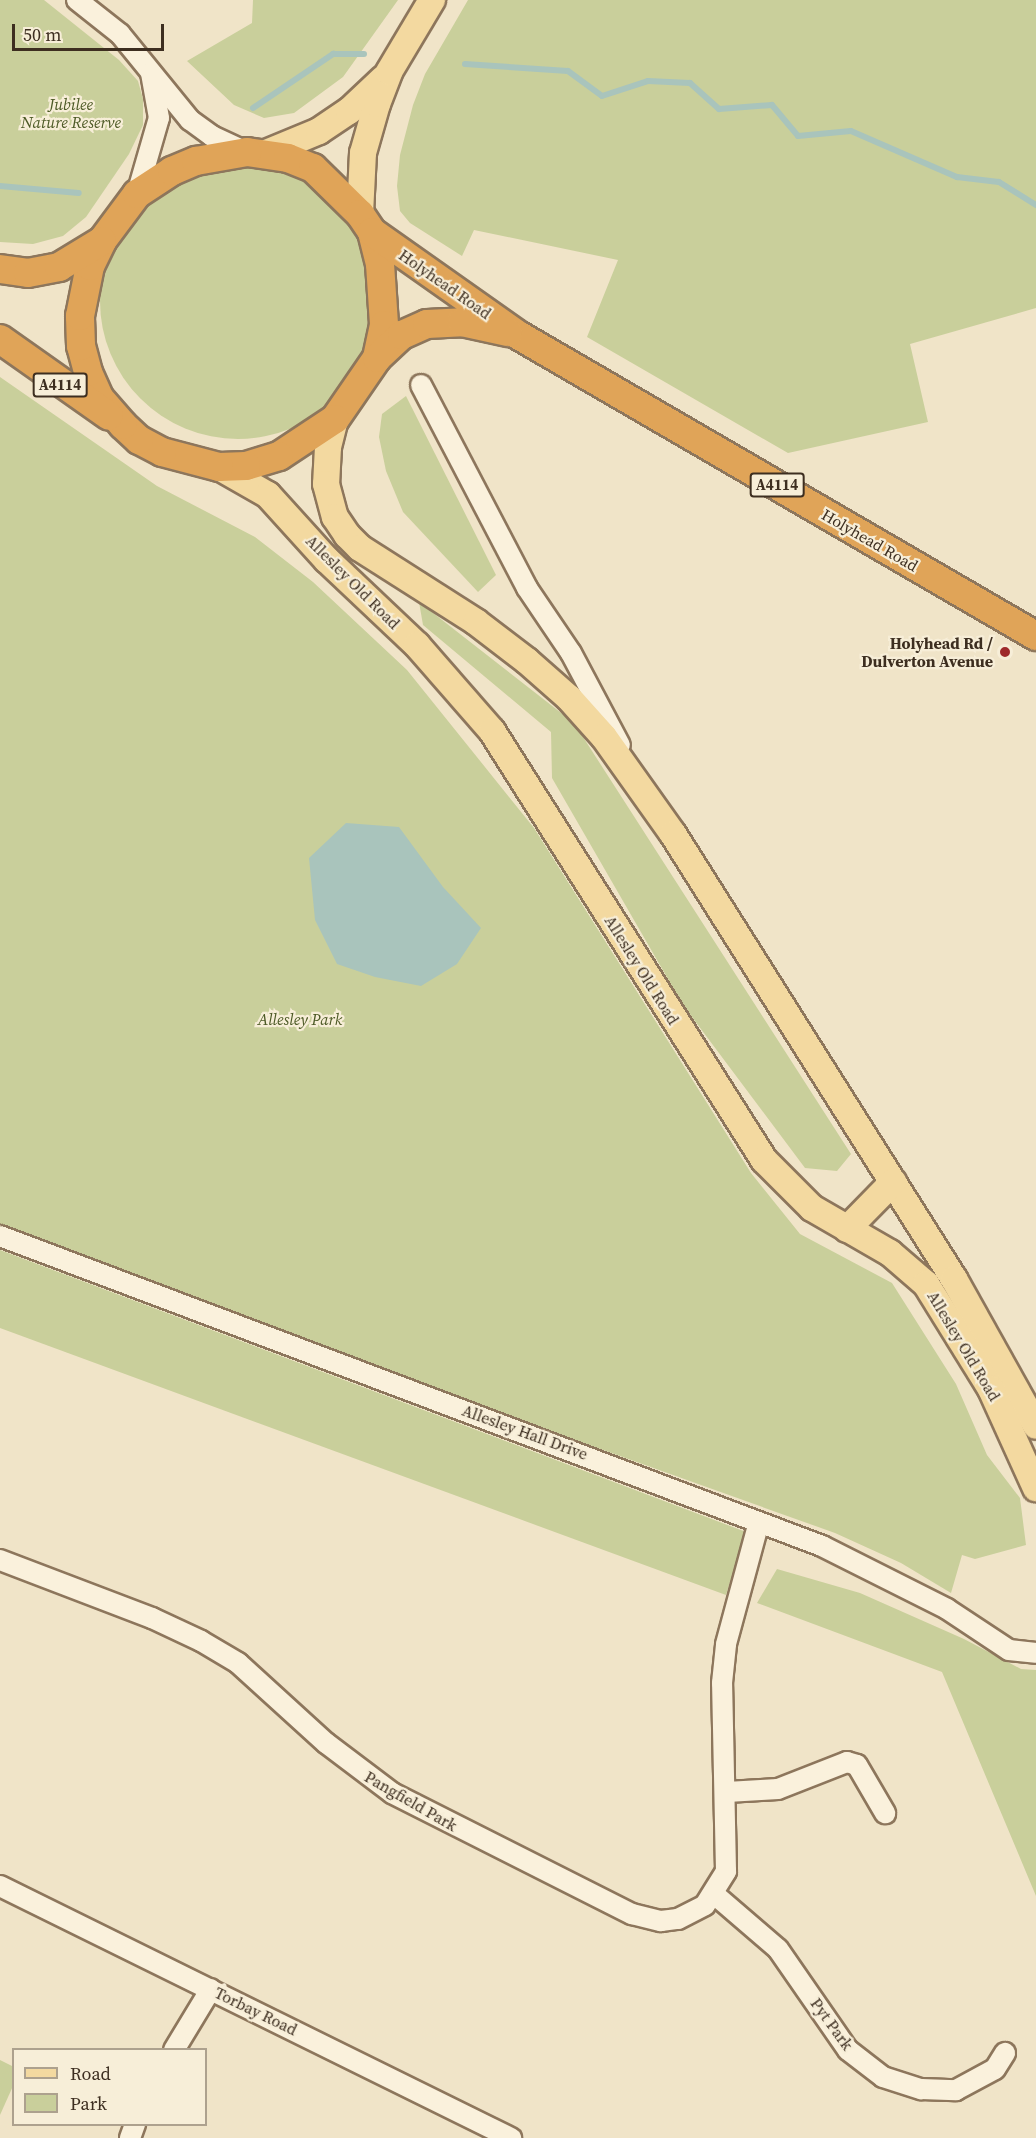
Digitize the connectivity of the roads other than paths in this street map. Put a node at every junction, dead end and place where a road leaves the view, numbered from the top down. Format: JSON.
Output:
{"nodes":[{"id":1,"x":77,"y":0,"type":"edge"},
{"id":2,"x":432,"y":0,"type":"edge"},
{"id":3,"x":148,"y":64,"type":"junction"},
{"id":4,"x":389,"y":72,"type":"junction"},
{"id":5,"x":256,"y":152,"type":"junction"},
{"id":6,"x":136,"y":194,"type":"junction"},
{"id":7,"x":366,"y":223,"type":"junction"},
{"id":8,"x":102,"y":242,"type":"junction"},
{"id":9,"x":0,"y":269,"type":"edge"},
{"id":10,"x":518,"y":335,"type":"junction"},
{"id":11,"x":0,"y":339,"type":"edge"},
{"id":12,"x":377,"y":358,"type":"junction"},
{"id":13,"x":421,"y":386,"type":"dead end"},
{"id":14,"x":335,"y":419,"type":"junction"},
{"id":15,"x":123,"y":426,"type":"junction"},
{"id":16,"x":219,"y":467,"type":"junction"},
{"id":17,"x":1036,"y":636,"type":"edge"},
{"id":18,"x":642,"y":788,"type":"junction"},
{"id":19,"x":893,"y":1182,"type":"junction"},
{"id":20,"x":847,"y":1229,"type":"junction"},
{"id":21,"x":0,"y":1236,"type":"edge"},
{"id":22,"x":1036,"y":1426,"type":"edge"},
{"id":23,"x":1036,"y":1488,"type":"edge"},
{"id":24,"x":759,"y":1522,"type":"junction"},
{"id":25,"x":0,"y":1560,"type":"edge"},
{"id":26,"x":1036,"y":1653,"type":"edge"},
{"id":27,"x":727,"y":1792,"type":"junction"},
{"id":28,"x":885,"y":1813,"type":"dead end"},
{"id":29,"x":0,"y":1886,"type":"edge"},
{"id":30,"x":714,"y":1894,"type":"junction"},
{"id":31,"x":211,"y":1989,"type":"junction"},
{"id":32,"x":175,"y":2048,"type":"edge"},
{"id":33,"x":1005,"y":2053,"type":"dead end"},
{"id":34,"x":511,"y":2138,"type":"edge"}],
"edges":[{"from":1,"to":3,"type":"street"},
{"from":2,"to":4,"type":"main road"},
{"from":3,"to":5,"type":"street"},
{"from":3,"to":6,"type":"street"},
{"from":4,"to":5,"type":"main road"},
{"from":4,"to":7,"type":"main road"},
{"from":5,"to":6,"type":"highway"},
{"from":5,"to":7,"type":"highway","name":"Holyhead Road"},
{"from":6,"to":8,"type":"highway"},
{"from":7,"to":10,"type":"highway","name":"Holyhead Road","number":"A4114"},
{"from":7,"to":12,"type":"highway"},
{"from":8,"to":9,"type":"highway"},
{"from":8,"to":15,"type":"highway"},
{"from":10,"to":12,"type":"highway","name":"Holyhead Road"},
{"from":10,"to":17,"type":"highway","name":"Holyhead Road","number":"A4114"},
{"from":11,"to":15,"type":"highway","number":"A4114"},
{"from":12,"to":14,"type":"highway","name":"Holyhead Road"},
{"from":13,"to":18,"type":"street","name":"Allesley Old Road"},
{"from":14,"to":16,"type":"highway"},
{"from":14,"to":18,"type":"main road","name":"Allesley Old Road"},
{"from":15,"to":16,"type":"highway"},
{"from":16,"to":20,"type":"main road","name":"Allesley Old Road"},
{"from":18,"to":19,"type":"main road","name":"Allesley Old Road"},
{"from":19,"to":20,"type":"main road"},
{"from":19,"to":22,"type":"main road","name":"Allesley Old Road"},
{"from":20,"to":23,"type":"main road","name":"Allesley Old Road"},
{"from":21,"to":24,"type":"street","name":"Allesley Hall Drive"},
{"from":24,"to":26,"type":"street","name":"Allesley Hall Drive"},
{"from":24,"to":27,"type":"street","name":"Pangfield Park"},
{"from":25,"to":30,"type":"street","name":"Pangfield Park"},
{"from":27,"to":28,"type":"street"},
{"from":27,"to":30,"type":"street","name":"Pangfield Park"},
{"from":29,"to":31,"type":"street","name":"Torbay Road"},
{"from":30,"to":33,"type":"street","name":"Pyt Park"},
{"from":31,"to":32,"type":"street"},
{"from":31,"to":34,"type":"street","name":"Torbay Road"}]}
